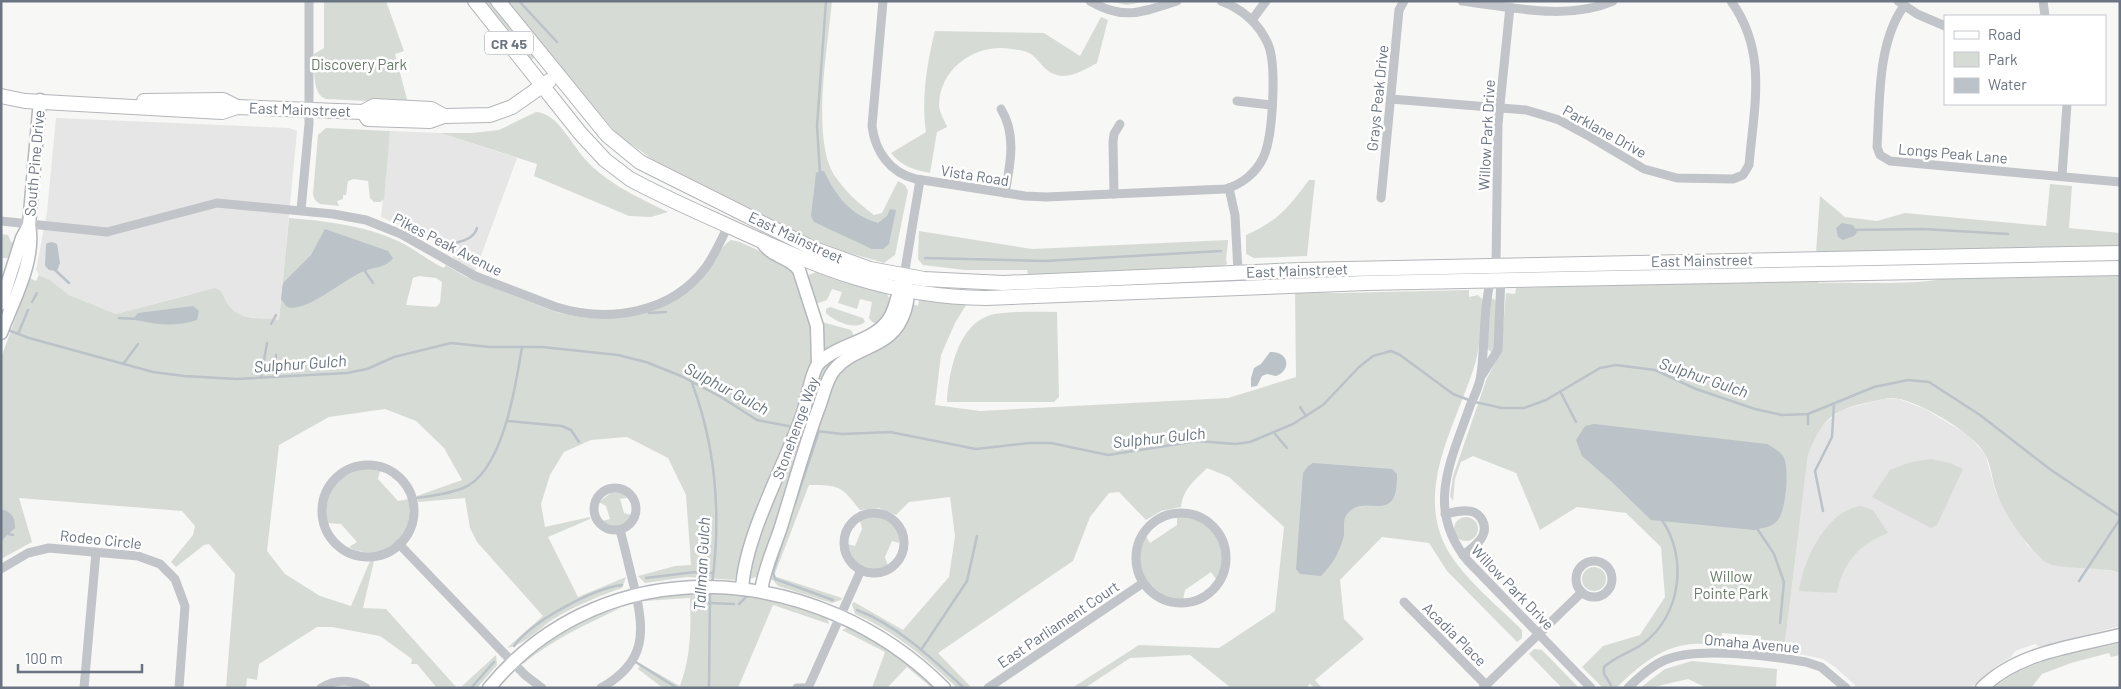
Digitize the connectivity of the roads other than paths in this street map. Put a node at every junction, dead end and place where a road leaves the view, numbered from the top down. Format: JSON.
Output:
{"nodes":[{"id":1,"x":309,"y":1,"type":"edge"},
{"id":2,"x":475,"y":1,"type":"edge"},
{"id":3,"x":498,"y":1,"type":"edge"},
{"id":4,"x":883,"y":1,"type":"edge"},
{"id":5,"x":1090,"y":1,"type":"edge"},
{"id":6,"x":1177,"y":1,"type":"edge"},
{"id":7,"x":1221,"y":1,"type":"edge"},
{"id":8,"x":1266,"y":1,"type":"edge"},
{"id":9,"x":1404,"y":1,"type":"edge"},
{"id":10,"x":1462,"y":1,"type":"edge"},
{"id":11,"x":1613,"y":1,"type":"edge"},
{"id":12,"x":1731,"y":1,"type":"edge"},
{"id":13,"x":2043,"y":1,"type":"edge"},
{"id":14,"x":1901,"y":4,"type":"edge"},
{"id":15,"x":1510,"y":7,"type":"junction"},
{"id":16,"x":2045,"y":15,"type":"edge"},
{"id":17,"x":1252,"y":20,"type":"junction"},
{"id":18,"x":1944,"y":26,"type":"edge"},
{"id":19,"x":558,"y":75,"type":"junction"},
{"id":20,"x":1,"y":86,"type":"edge"},
{"id":21,"x":542,"y":86,"type":"junction"},
{"id":22,"x":1,"y":96,"type":"edge"},
{"id":23,"x":1391,"y":99,"type":"junction"},
{"id":24,"x":40,"y":100,"type":"junction"},
{"id":25,"x":1237,"y":101,"type":"dead end"},
{"id":26,"x":1271,"y":105,"type":"junction"},
{"id":27,"x":2067,"y":105,"type":"edge"},
{"id":28,"x":1499,"y":108,"type":"junction"},
{"id":29,"x":310,"y":109,"type":"junction"},
{"id":30,"x":1001,"y":109,"type":"dead end"},
{"id":31,"x":1120,"y":124,"type":"dead end"},
{"id":32,"x":2062,"y":176,"type":"junction"},
{"id":33,"x":920,"y":180,"type":"junction"},
{"id":34,"x":2120,"y":182,"type":"edge"},
{"id":35,"x":1229,"y":188,"type":"junction"},
{"id":36,"x":1005,"y":193,"type":"junction"},
{"id":37,"x":1114,"y":194,"type":"junction"},
{"id":38,"x":1381,"y":198,"type":"dead end"},
{"id":39,"x":301,"y":210,"type":"junction"},
{"id":40,"x":1,"y":221,"type":"edge"},
{"id":41,"x":29,"y":225,"type":"junction"},
{"id":42,"x":728,"y":226,"type":"junction"},
{"id":43,"x":762,"y":242,"type":"junction"},
{"id":44,"x":2120,"y":253,"type":"edge"},
{"id":45,"x":1496,"y":264,"type":"junction"},
{"id":46,"x":2120,"y":268,"type":"edge"},
{"id":47,"x":1238,"y":272,"type":"junction"},
{"id":48,"x":17,"y":275,"type":"junction"},
{"id":49,"x":904,"y":276,"type":"junction"},
{"id":50,"x":1496,"y":280,"type":"junction"},
{"id":51,"x":903,"y":291,"type":"junction"},
{"id":52,"x":1,"y":304,"type":"edge"},
{"id":53,"x":1,"y":333,"type":"edge"},
{"id":54,"x":818,"y":364,"type":"junction"},
{"id":55,"x":1481,"y":376,"type":"junction"},
{"id":56,"x":811,"y":410,"type":"junction"},
{"id":57,"x":797,"y":447,"type":"junction"},
{"id":58,"x":1445,"y":514,"type":"junction"},
{"id":59,"x":620,"y":530,"type":"junction"},
{"id":60,"x":399,"y":544,"type":"junction"},
{"id":61,"x":96,"y":552,"type":"junction"},
{"id":62,"x":1463,"y":555,"type":"junction"},
{"id":63,"x":1,"y":569,"type":"edge"},
{"id":64,"x":861,"y":570,"type":"junction"},
{"id":65,"x":1143,"y":583,"type":"junction"},
{"id":66,"x":736,"y":588,"type":"junction"},
{"id":67,"x":761,"y":591,"type":"junction"},
{"id":68,"x":1581,"y":592,"type":"junction"},
{"id":69,"x":636,"y":594,"type":"junction"},
{"id":70,"x":1404,"y":602,"type":"dead end"},
{"id":71,"x":840,"y":617,"type":"junction"},
{"id":72,"x":1538,"y":634,"type":"junction"},
{"id":73,"x":2120,"y":635,"type":"edge"},
{"id":74,"x":512,"y":662,"type":"junction"},
{"id":75,"x":1484,"y":686,"type":"edge"},
{"id":76,"x":84,"y":688,"type":"edge"},
{"id":77,"x":179,"y":688,"type":"edge"},
{"id":78,"x":321,"y":688,"type":"edge"},
{"id":79,"x":366,"y":688,"type":"edge"},
{"id":80,"x":489,"y":688,"type":"edge"},
{"id":81,"x":542,"y":688,"type":"edge"},
{"id":82,"x":601,"y":688,"type":"edge"},
{"id":83,"x":797,"y":688,"type":"edge"},
{"id":84,"x":808,"y":688,"type":"edge"},
{"id":85,"x":944,"y":688,"type":"edge"},
{"id":86,"x":988,"y":688,"type":"edge"},
{"id":87,"x":1591,"y":688,"type":"edge"},
{"id":88,"x":1628,"y":688,"type":"edge"},
{"id":89,"x":1846,"y":688,"type":"edge"},
{"id":90,"x":1982,"y":688,"type":"edge"}],
"edges":[{"from":1,"to":29,"type":"street"},
{"from":2,"to":21,"type":"main road","number":"CR 45"},
{"from":3,"to":19,"type":"main road","number":"CR 45"},
{"from":4,"to":33,"type":"street","name":"Vista Road"},
{"from":5,"to":6,"type":"street"},
{"from":7,"to":17,"type":"street"},
{"from":8,"to":17,"type":"street"},
{"from":9,"to":23,"type":"street","name":"Grays Peak Drive"},
{"from":10,"to":15,"type":"street"},
{"from":11,"to":15,"type":"street"},
{"from":12,"to":28,"type":"street","name":"Parklane Drive"},
{"from":13,"to":16,"type":"street"},
{"from":14,"to":18,"type":"street"},
{"from":14,"to":32,"type":"street","name":"Longs Peak Lane"},
{"from":15,"to":28,"type":"street","name":"Willow Park Drive"},
{"from":17,"to":26,"type":"street"},
{"from":19,"to":21,"type":"main road","name":"East Mainstreet"},
{"from":19,"to":49,"type":"main road","name":"East Mainstreet"},
{"from":20,"to":24,"type":"main road","name":"East Mainstreet"},
{"from":21,"to":29,"type":"main road","name":"East Mainstreet"},
{"from":21,"to":42,"type":"main road","name":"East Mainstreet"},
{"from":22,"to":24,"type":"main road","name":"East Mainstreet"},
{"from":23,"to":28,"type":"street","name":"Parklane Drive"},
{"from":23,"to":38,"type":"street","name":"Grays Peak Drive"},
{"from":24,"to":29,"type":"main road","name":"East Mainstreet"},
{"from":24,"to":41,"type":"street","name":"South Pine Drive"},
{"from":25,"to":26,"type":"street"},
{"from":26,"to":35,"type":"street"},
{"from":27,"to":32,"type":"street"},
{"from":28,"to":45,"type":"street","name":"Willow Park Drive"},
{"from":29,"to":39,"type":"street"},
{"from":30,"to":36,"type":"street"},
{"from":31,"to":37,"type":"street"},
{"from":32,"to":34,"type":"street","name":"Longs Peak Lane"},
{"from":33,"to":36,"type":"street","name":"Vista Road"},
{"from":33,"to":49,"type":"street","name":"Stonehenge Way"},
{"from":35,"to":37,"type":"street","name":"Vista Road"},
{"from":35,"to":47,"type":"street"},
{"from":36,"to":37,"type":"street","name":"Vista Road"},
{"from":39,"to":41,"type":"street","name":"Pikes Peak Avenue"},
{"from":39,"to":42,"type":"street","name":"Pikes Peak Avenue"},
{"from":40,"to":41,"type":"street","name":"Pikes Peak Avenue"},
{"from":41,"to":48,"type":"street","name":"South Pine Drive"},
{"from":42,"to":43,"type":"main road","name":"East Mainstreet"},
{"from":43,"to":51,"type":"main road","name":"East Mainstreet"},
{"from":43,"to":54,"type":"street"},
{"from":44,"to":45,"type":"main road","name":"East Mainstreet"},
{"from":45,"to":47,"type":"main road","name":"East Mainstreet"},
{"from":45,"to":50,"type":"street","name":"Willow Park Drive"},
{"from":46,"to":50,"type":"main road","name":"East Mainstreet"},
{"from":47,"to":49,"type":"main road","name":"East Mainstreet"},
{"from":48,"to":52,"type":"street","name":"South Pine Drive"},
{"from":48,"to":53,"type":"street","name":"South Pine Drive"},
{"from":49,"to":51,"type":"street","name":"Stonehenge Way"},
{"from":50,"to":51,"type":"main road","name":"East Mainstreet"},
{"from":50,"to":55,"type":"street","name":"Willow Park Drive"},
{"from":50,"to":55,"type":"street","name":"Willow Park Drive"},
{"from":51,"to":54,"type":"street","name":"Stonehenge Way"},
{"from":51,"to":56,"type":"street","name":"Stonehenge Way"},
{"from":54,"to":56,"type":"street","name":"Stonehenge Way"},
{"from":55,"to":58,"type":"street","name":"Willow Park Drive"},
{"from":56,"to":57,"type":"street","name":"Stonehenge Way"},
{"from":57,"to":66,"type":"street","name":"Stonehenge Way"},
{"from":57,"to":67,"type":"street","name":"Stonehenge Way"},
{"from":58,"to":62,"type":"street","name":"Willow Park Drive"},
{"from":58,"to":62,"type":"street"},
{"from":59,"to":59,"type":"street"},
{"from":59,"to":69,"type":"street"},
{"from":60,"to":60,"type":"street"},
{"from":60,"to":74,"type":"street"},
{"from":61,"to":63,"type":"street","name":"Rodeo Circle"},
{"from":61,"to":76,"type":"street"},
{"from":61,"to":77,"type":"street","name":"Rodeo Circle"},
{"from":62,"to":72,"type":"street","name":"Willow Park Drive"},
{"from":64,"to":64,"type":"street"},
{"from":64,"to":71,"type":"street"},
{"from":65,"to":65,"type":"street","name":"East Parliament Court"},
{"from":65,"to":86,"type":"street","name":"East Parliament Court"},
{"from":66,"to":67,"type":"street"},
{"from":66,"to":69,"type":"street"},
{"from":67,"to":71,"type":"street"},
{"from":68,"to":68,"type":"street"},
{"from":68,"to":72,"type":"street"},
{"from":69,"to":74,"type":"street"},
{"from":69,"to":82,"type":"street"},
{"from":70,"to":75,"type":"street","name":"Acadia Place"},
{"from":71,"to":84,"type":"street"},
{"from":71,"to":85,"type":"street"},
{"from":72,"to":75,"type":"street"},
{"from":72,"to":87,"type":"street","name":"Willow Park Drive"},
{"from":73,"to":90,"type":"street"},
{"from":74,"to":80,"type":"street"},
{"from":74,"to":81,"type":"street"},
{"from":78,"to":79,"type":"street"},
{"from":83,"to":84,"type":"street"},
{"from":88,"to":89,"type":"street","name":"Omaha Avenue"}]}
